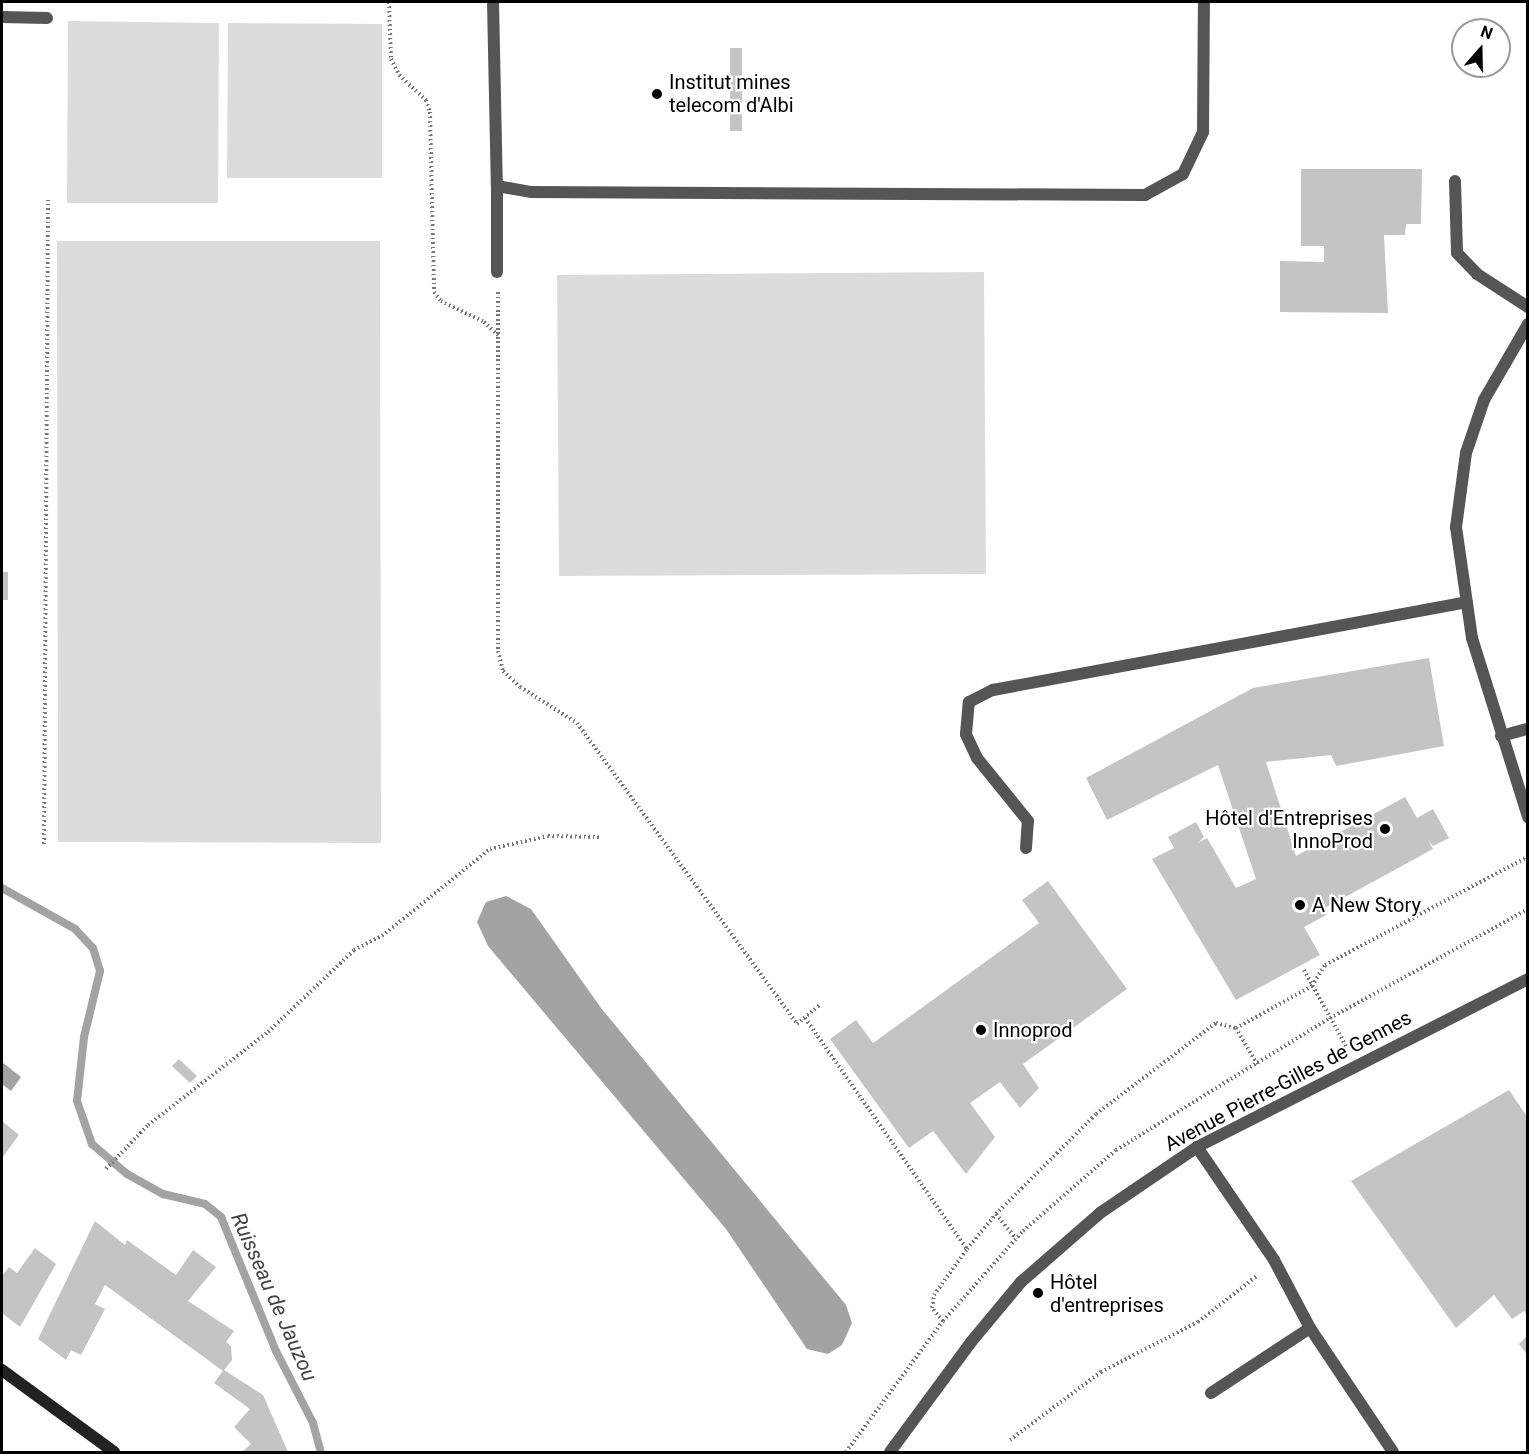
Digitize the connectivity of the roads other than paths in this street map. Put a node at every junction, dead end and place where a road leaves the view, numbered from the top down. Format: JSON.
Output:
{"nodes":[{"id":1,"x":493,"y":2,"type":"edge"},
{"id":2,"x":1204,"y":2,"type":"edge"},
{"id":3,"x":2,"y":17,"type":"edge"},
{"id":4,"x":47,"y":18,"type":"dead end"},
{"id":5,"x":1455,"y":181,"type":"dead end"},
{"id":6,"x":497,"y":186,"type":"junction"},
{"id":7,"x":497,"y":272,"type":"road end"},
{"id":8,"x":1527,"y":307,"type":"edge"},
{"id":9,"x":1527,"y":324,"type":"edge"},
{"id":10,"x":1467,"y":602,"type":"junction"},
{"id":11,"x":1527,"y":729,"type":"edge"},
{"id":12,"x":1502,"y":736,"type":"junction"},
{"id":13,"x":1527,"y":817,"type":"edge"},
{"id":14,"x":1026,"y":848,"type":"dead end"},
{"id":15,"x":1527,"y":979,"type":"edge"},
{"id":16,"x":1197,"y":1147,"type":"junction"},
{"id":17,"x":1310,"y":1328,"type":"junction"},
{"id":18,"x":2,"y":1372,"type":"edge"},
{"id":19,"x":1211,"y":1393,"type":"dead end"},
{"id":20,"x":114,"y":1452,"type":"edge"},
{"id":21,"x":891,"y":1452,"type":"edge"},
{"id":22,"x":1393,"y":1452,"type":"edge"}],
"edges":[{"from":1,"to":6,"type":"street"},
{"from":2,"to":6,"type":"street"},
{"from":3,"to":4,"type":"street"},
{"from":5,"to":8,"type":"street"},
{"from":6,"to":7,"type":"street"},
{"from":9,"to":10,"type":"street"},
{"from":10,"to":12,"type":"street"},
{"from":10,"to":14,"type":"street"},
{"from":11,"to":12,"type":"street"},
{"from":12,"to":13,"type":"street"},
{"from":15,"to":16,"type":"street","name":"Avenue Pierre-Gilles de Gennes"},
{"from":16,"to":17,"type":"street"},
{"from":16,"to":21,"type":"street","name":"Avenue Pierre-Gilles de Gennes"},
{"from":17,"to":19,"type":"street"},
{"from":17,"to":22,"type":"street"},
{"from":18,"to":20,"type":"main road"}]}
